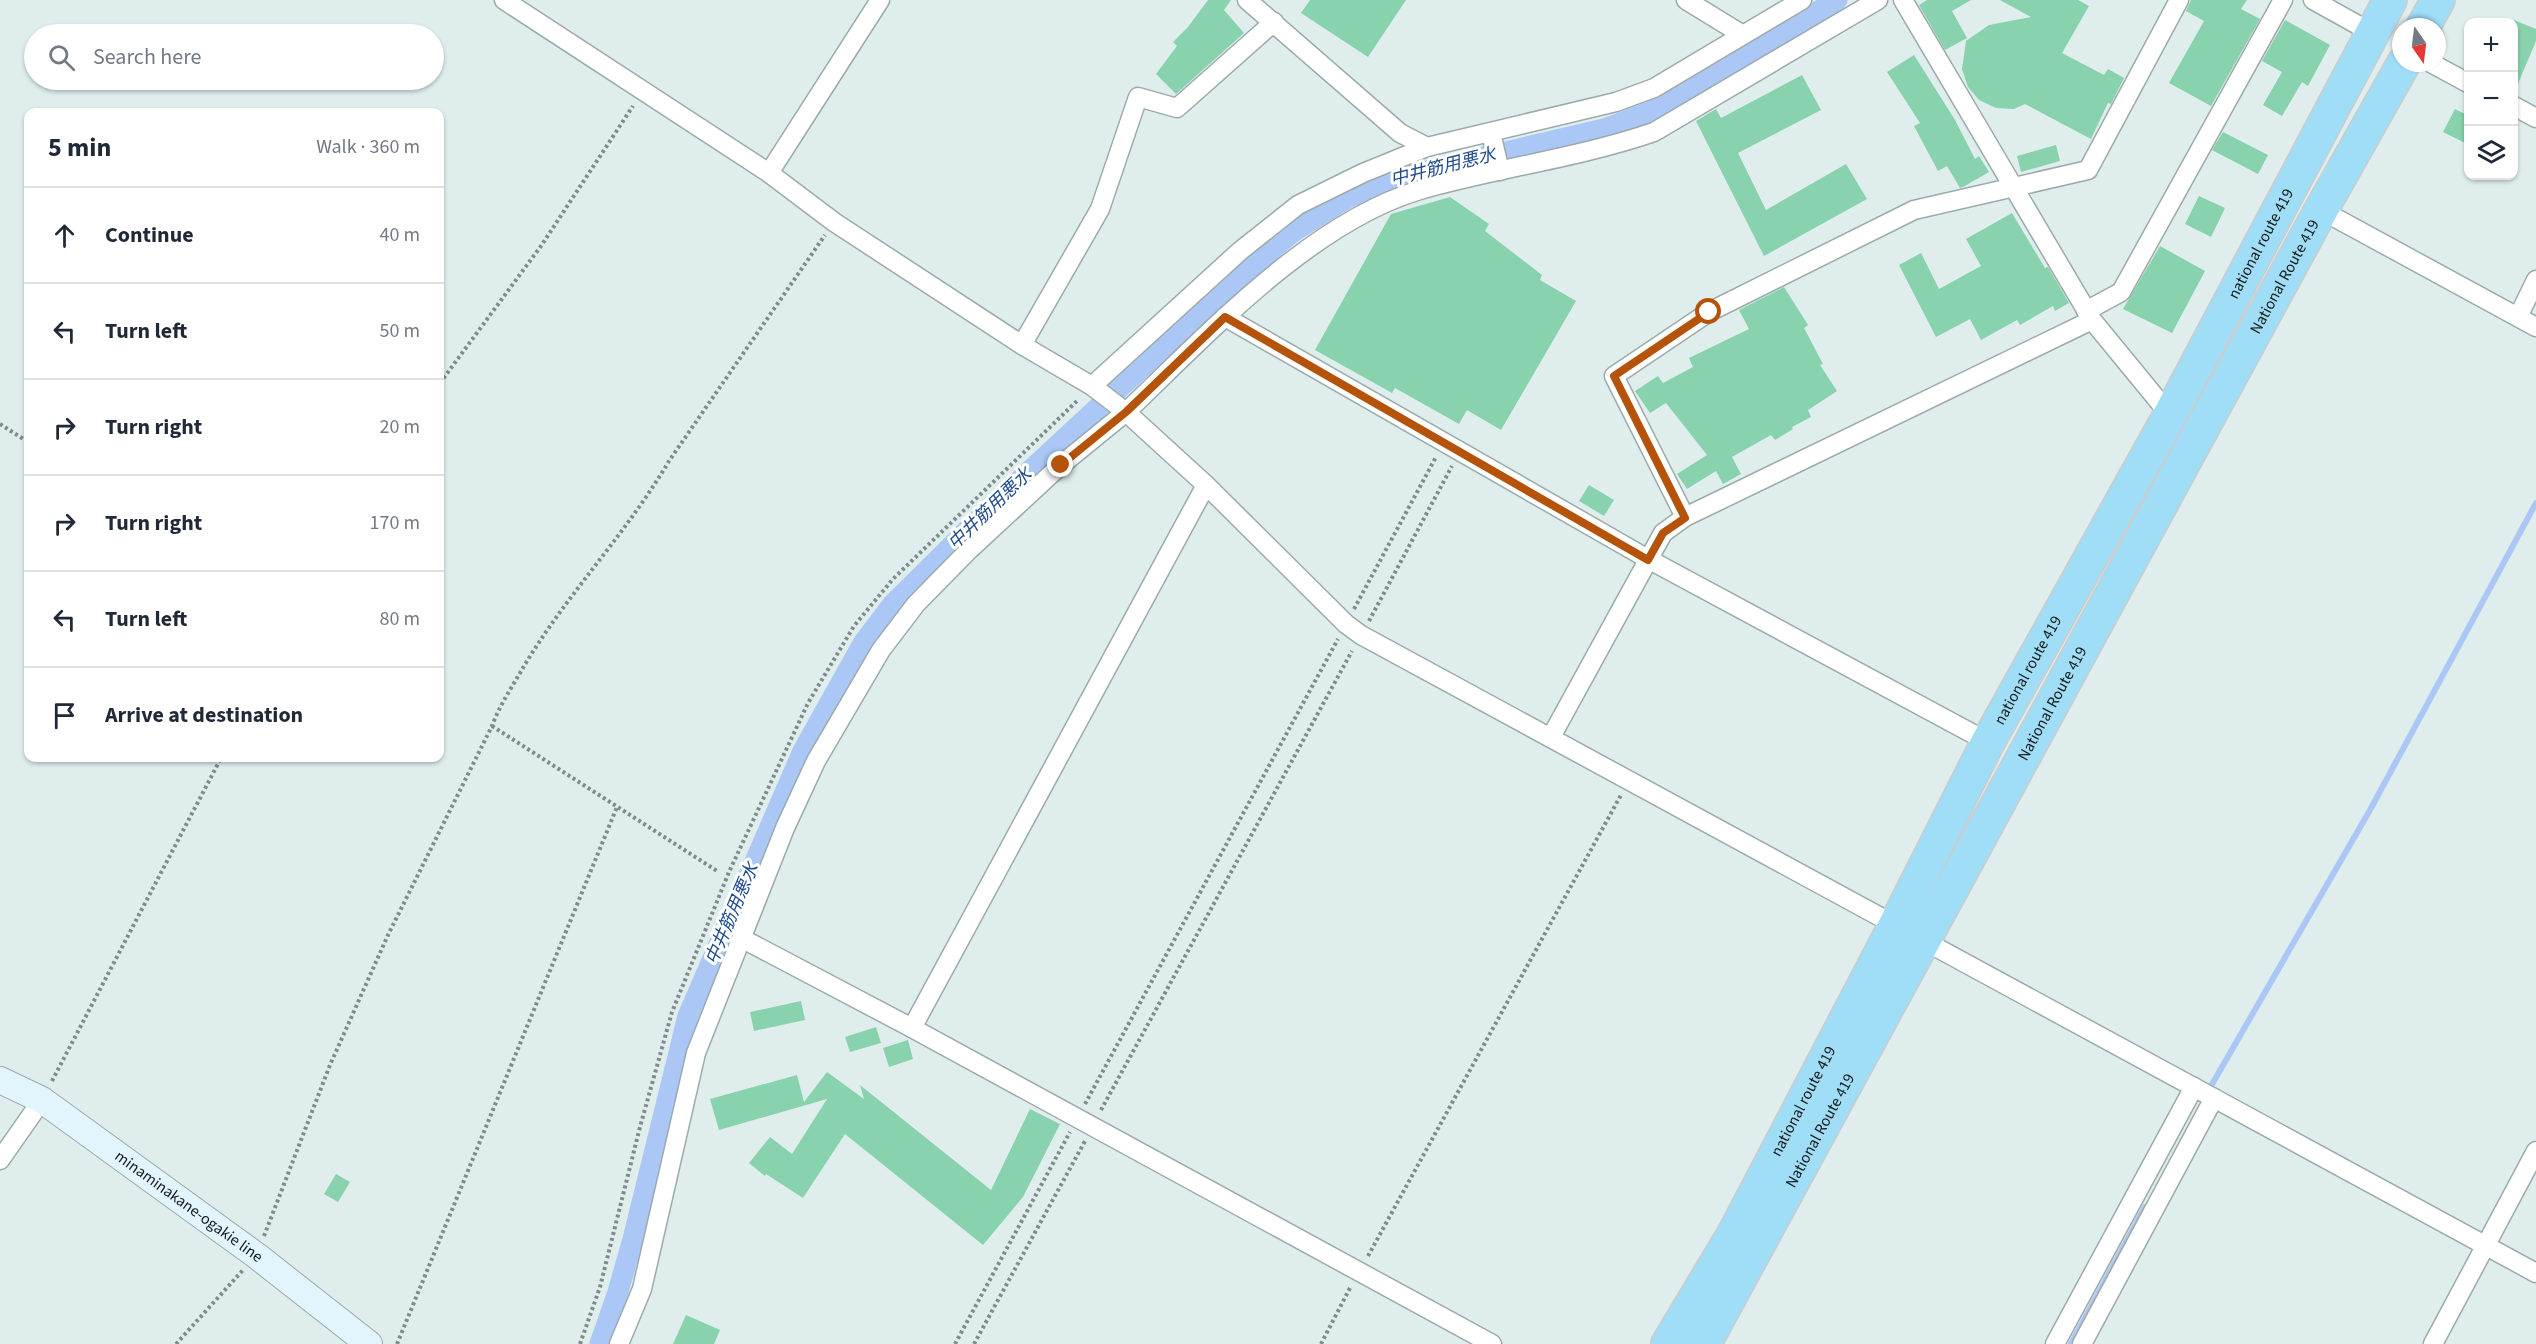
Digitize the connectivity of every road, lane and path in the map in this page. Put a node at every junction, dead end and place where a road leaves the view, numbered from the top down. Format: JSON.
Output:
{"nodes":[{"id":1,"x":504,"y":0,"type":"edge"},
{"id":2,"x":880,"y":0,"type":"edge"},
{"id":3,"x":1247,"y":0,"type":"edge"},
{"id":4,"x":1686,"y":0,"type":"edge"},
{"id":5,"x":1802,"y":0,"type":"edge"},
{"id":6,"x":1878,"y":0,"type":"edge"},
{"id":7,"x":1903,"y":0,"type":"edge"},
{"id":8,"x":2179,"y":0,"type":"edge"},
{"id":9,"x":2283,"y":0,"type":"edge"},
{"id":10,"x":2313,"y":0,"type":"edge"},
{"id":11,"x":2390,"y":0,"type":"edge"},
{"id":12,"x":2438,"y":0,"type":"edge"},
{"id":13,"x":2428,"y":18,"type":"edge"},
{"id":14,"x":1274,"y":22,"type":"junction"},
{"id":15,"x":2373,"y":34,"type":"junction"},
{"id":16,"x":1743,"y":35,"type":"junction"},
{"id":17,"x":2446,"y":70,"type":"edge"},
{"id":18,"x":2399,"y":72,"type":"edge"},
{"id":19,"x":2464,"y":80,"type":"edge"},
{"id":20,"x":643,"y":90,"type":"junction"},
{"id":21,"x":2518,"y":108,"type":"edge"},
{"id":22,"x":2536,"y":118,"type":"edge"},
{"id":23,"x":1491,"y":133,"type":"junction"},
{"id":24,"x":1427,"y":147,"type":"junction"},
{"id":25,"x":1500,"y":171,"type":"junction"},
{"id":26,"x":769,"y":173,"type":"junction"},
{"id":27,"x":2014,"y":189,"type":"junction"},
{"id":28,"x":2321,"y":210,"type":"junction"},
{"id":29,"x":834,"y":222,"type":"junction"},
{"id":30,"x":2536,"y":280,"type":"edge"},
{"id":31,"x":2089,"y":315,"type":"junction"},
{"id":32,"x":1225,"y":317,"type":"junction"},
{"id":33,"x":2518,"y":317,"type":"junction"},
{"id":34,"x":2536,"y":327,"type":"edge"},
{"id":35,"x":1022,"y":345,"type":"junction"},
{"id":36,"x":444,"y":378,"type":"edge"},
{"id":37,"x":1092,"y":386,"type":"junction"},
{"id":38,"x":1126,"y":412,"type":"junction"},
{"id":39,"x":2170,"y":415,"type":"junction"},
{"id":40,"x":0,"y":424,"type":"edge"},
{"id":41,"x":24,"y":439,"type":"edge"},
{"id":42,"x":1444,"y":443,"type":"junction"},
{"id":43,"x":1460,"y":453,"type":"junction"},
{"id":44,"x":1206,"y":485,"type":"junction"},
{"id":45,"x":1685,"y":518,"type":"junction"},
{"id":46,"x":1648,"y":560,"type":"junction"},
{"id":47,"x":1353,"y":629,"type":"junction"},
{"id":48,"x":492,"y":726,"type":"junction"},
{"id":49,"x":1551,"y":737,"type":"junction"},
{"id":50,"x":1988,"y":742,"type":"junction"},
{"id":51,"x":219,"y":762,"type":"edge"},
{"id":52,"x":1630,"y":780,"type":"junction"},
{"id":53,"x":617,"y":807,"type":"junction"},
{"id":54,"x":717,"y":871,"type":"dead end"},
{"id":55,"x":1910,"y":933,"type":"junction"},
{"id":56,"x":743,"y":939,"type":"junction"},
{"id":57,"x":912,"y":1028,"type":"junction"},
{"id":58,"x":0,"y":1080,"type":"edge"},
{"id":59,"x":2195,"y":1087,"type":"junction"},
{"id":60,"x":2214,"y":1097,"type":"junction"},
{"id":61,"x":42,"y":1100,"type":"junction"},
{"id":62,"x":1085,"y":1122,"type":"junction"},
{"id":63,"x":2536,"y":1152,"type":"edge"},
{"id":64,"x":0,"y":1160,"type":"edge"},
{"id":65,"x":2485,"y":1245,"type":"junction"},
{"id":66,"x":257,"y":1256,"type":"junction"},
{"id":67,"x":1359,"y":1271,"type":"junction"},
{"id":68,"x":2536,"y":1273,"type":"edge"},
{"id":69,"x":176,"y":1344,"type":"edge"},
{"id":70,"x":369,"y":1344,"type":"edge"},
{"id":71,"x":397,"y":1344,"type":"edge"},
{"id":72,"x":619,"y":1344,"type":"edge"},
{"id":73,"x":955,"y":1344,"type":"edge"},
{"id":74,"x":974,"y":1344,"type":"edge"},
{"id":75,"x":1321,"y":1344,"type":"edge"},
{"id":76,"x":1492,"y":1344,"type":"edge"},
{"id":77,"x":1668,"y":1344,"type":"edge"},
{"id":78,"x":1704,"y":1344,"type":"edge"},
{"id":79,"x":2055,"y":1344,"type":"edge"},
{"id":80,"x":2082,"y":1344,"type":"edge"},
{"id":81,"x":2433,"y":1344,"type":"edge"}],
"edges":[{"from":1,"to":20,"type":"street"},
{"from":2,"to":26,"type":"street"},
{"from":3,"to":14,"type":"street"},
{"from":4,"to":16,"type":"street"},
{"from":5,"to":16,"type":"street"},
{"from":6,"to":25,"type":"street"},
{"from":7,"to":27,"type":"street"},
{"from":8,"to":27,"type":"street"},
{"from":9,"to":31,"type":"street"},
{"from":10,"to":15,"type":"street"},
{"from":11,"to":15,"type":"highway","name":"national route 419"},
{"from":12,"to":13,"type":"highway"},
{"from":14,"to":24,"type":"street"},
{"from":14,"to":35,"type":"street"},
{"from":15,"to":39,"type":"highway","name":"national route 419"},
{"from":16,"to":23,"type":"street"},
{"from":17,"to":19,"type":"street"},
{"from":18,"to":28,"type":"highway","name":"National Route 419"},
{"from":20,"to":26,"type":"street"},
{"from":20,"to":36,"type":"path"},
{"from":21,"to":22,"type":"street"},
{"from":23,"to":24,"type":"street"},
{"from":23,"to":25,"type":"street"},
{"from":24,"to":37,"type":"street"},
{"from":25,"to":32,"type":"street"},
{"from":26,"to":29,"type":"street"},
{"from":27,"to":31,"type":"street"},
{"from":27,"to":45,"type":"street"},
{"from":28,"to":33,"type":"street"},
{"from":28,"to":55,"type":"highway","name":"National Route 419"},
{"from":29,"to":35,"type":"street"},
{"from":29,"to":48,"type":"path"},
{"from":30,"to":33,"type":"street"},
{"from":31,"to":39,"type":"street"},
{"from":31,"to":45,"type":"street"},
{"from":32,"to":38,"type":"street"},
{"from":32,"to":42,"type":"street"},
{"from":33,"to":34,"type":"street"},
{"from":35,"to":37,"type":"street"},
{"from":37,"to":38,"type":"street"},
{"from":38,"to":44,"type":"street"},
{"from":38,"to":56,"type":"street"},
{"from":39,"to":50,"type":"highway","name":"national route 419"},
{"from":40,"to":41,"type":"path"},
{"from":42,"to":43,"type":"street"},
{"from":42,"to":47,"type":"path"},
{"from":43,"to":46,"type":"street"},
{"from":43,"to":47,"type":"path"},
{"from":44,"to":47,"type":"street"},
{"from":44,"to":57,"type":"street"},
{"from":45,"to":46,"type":"street"},
{"from":46,"to":49,"type":"street"},
{"from":46,"to":50,"type":"street"},
{"from":47,"to":49,"type":"street"},
{"from":47,"to":62,"type":"path"},
{"from":47,"to":62,"type":"path"},
{"from":48,"to":53,"type":"path"},
{"from":48,"to":66,"type":"path"},
{"from":49,"to":52,"type":"street"},
{"from":50,"to":55,"type":"highway","name":"national route 419"},
{"from":51,"to":61,"type":"path"},
{"from":52,"to":55,"type":"street"},
{"from":52,"to":67,"type":"path"},
{"from":53,"to":54,"type":"path"},
{"from":53,"to":71,"type":"path"},
{"from":55,"to":59,"type":"street"},
{"from":55,"to":77,"type":"highway","name":"national route 419"},
{"from":55,"to":78,"type":"highway","name":"National Route 419"},
{"from":56,"to":57,"type":"street"},
{"from":56,"to":72,"type":"street"},
{"from":57,"to":62,"type":"street"},
{"from":58,"to":61,"type":"main road","name":"minaminakane-ogakie line"},
{"from":59,"to":60,"type":"street"},
{"from":59,"to":79,"type":"street"},
{"from":60,"to":65,"type":"street"},
{"from":60,"to":80,"type":"street"},
{"from":61,"to":64,"type":"street"},
{"from":61,"to":66,"type":"main road","name":"minaminakane-ogakie line"},
{"from":62,"to":67,"type":"street"},
{"from":62,"to":73,"type":"path"},
{"from":62,"to":74,"type":"path"},
{"from":63,"to":65,"type":"street"},
{"from":65,"to":68,"type":"street"},
{"from":65,"to":81,"type":"street"},
{"from":66,"to":69,"type":"path"},
{"from":66,"to":70,"type":"main road","name":"minaminakane-ogakie line"},
{"from":67,"to":75,"type":"path"},
{"from":67,"to":76,"type":"street"}]}
